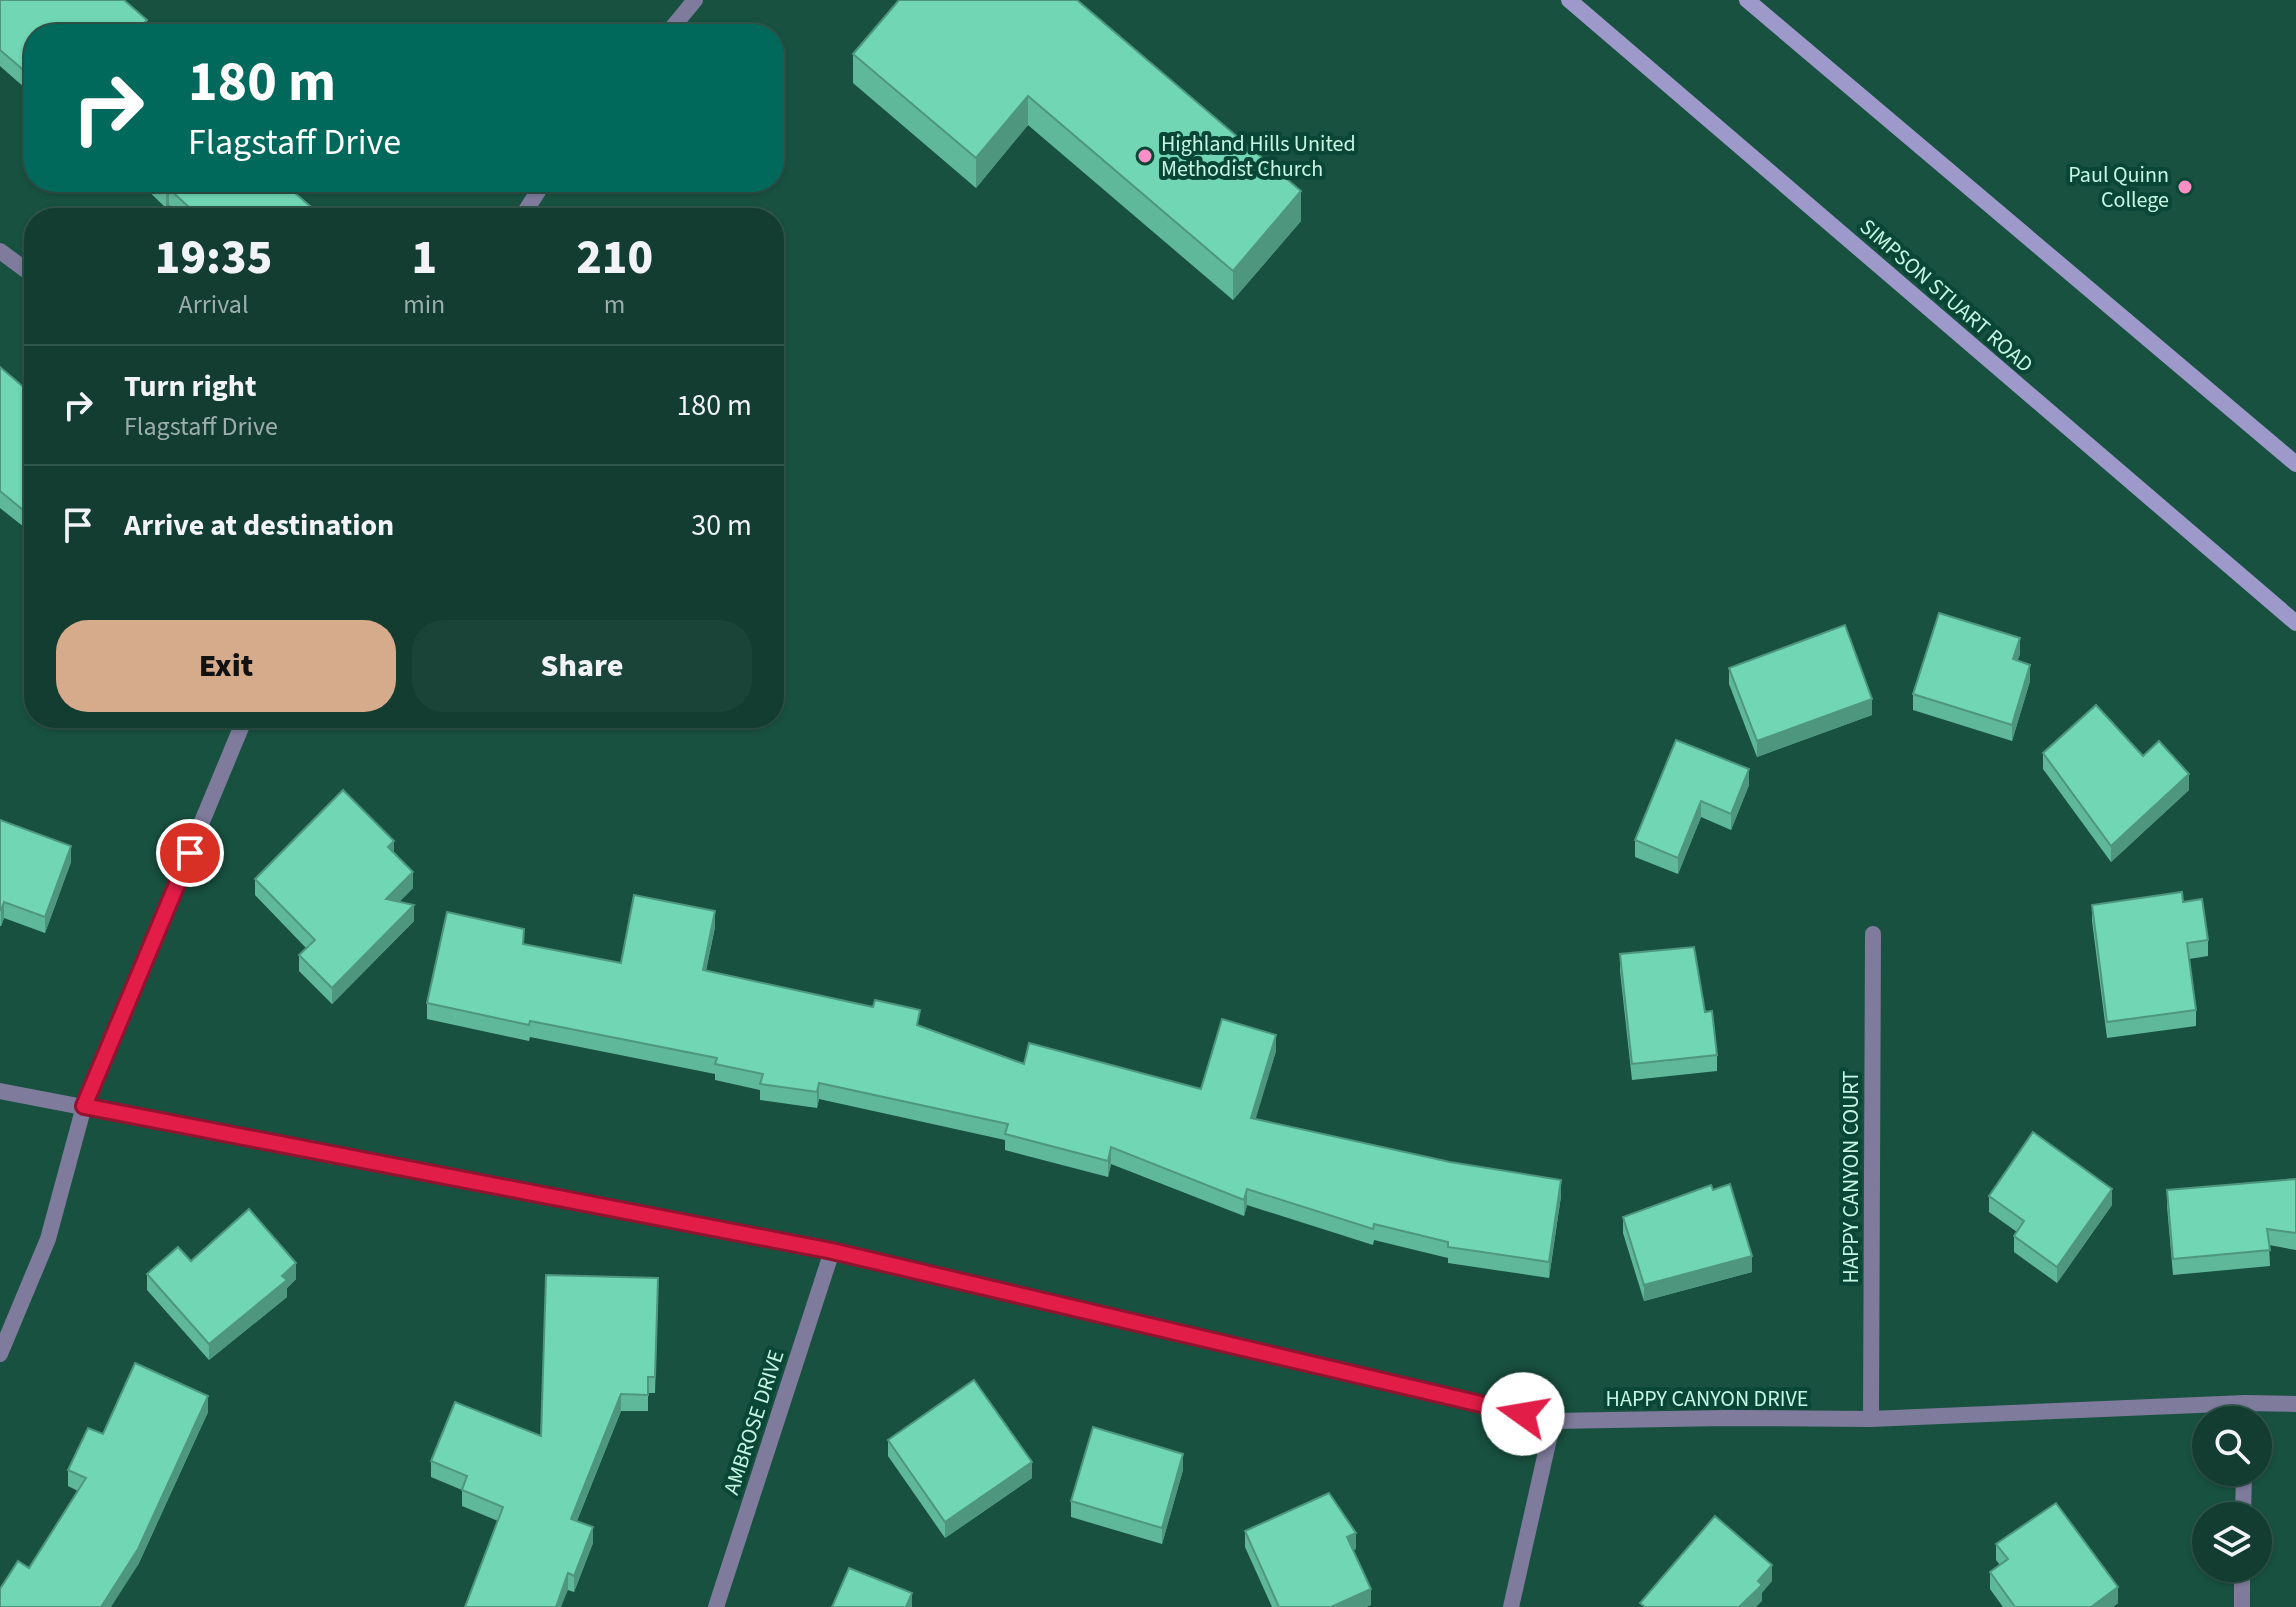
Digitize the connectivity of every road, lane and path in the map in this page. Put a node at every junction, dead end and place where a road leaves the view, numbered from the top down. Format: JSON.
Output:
{"nodes":[{"id":1,"x":695,"y":0,"type":"edge"},
{"id":2,"x":1569,"y":0,"type":"edge"},
{"id":3,"x":1747,"y":0,"type":"edge"},
{"id":4,"x":675,"y":24,"type":"edge"},
{"id":5,"x":0,"y":251,"type":"edge"},
{"id":6,"x":24,"y":269,"type":"edge"},
{"id":7,"x":2296,"y":464,"type":"edge"},
{"id":8,"x":2296,"y":623,"type":"edge"},
{"id":9,"x":241,"y":728,"type":"edge"},
{"id":10,"x":1873,"y":934,"type":"dead end"},
{"id":11,"x":0,"y":1091,"type":"edge"},
{"id":12,"x":84,"y":1106,"type":"junction"},
{"id":13,"x":832,"y":1251,"type":"junction"},
{"id":14,"x":0,"y":1354,"type":"edge"},
{"id":15,"x":2296,"y":1404,"type":"edge"},
{"id":16,"x":2272,"y":1408,"type":"edge"},
{"id":17,"x":2192,"y":1413,"type":"edge"},
{"id":18,"x":1871,"y":1419,"type":"junction"},
{"id":19,"x":1553,"y":1421,"type":"junction"},
{"id":20,"x":2242,"y":1582,"type":"edge"},
{"id":21,"x":716,"y":1607,"type":"edge"},
{"id":22,"x":1511,"y":1607,"type":"edge"},
{"id":23,"x":2242,"y":1607,"type":"edge"}],
"edges":[{"from":1,"to":4,"type":"street"},
{"from":2,"to":8,"type":"main road","name":"SIMPSON STUART ROAD"},
{"from":3,"to":7,"type":"main road"},
{"from":5,"to":6,"type":"street"},
{"from":9,"to":12,"type":"street"},
{"from":10,"to":18,"type":"street","name":"HAPPY CANYON COURT"},
{"from":11,"to":12,"type":"street","name":"HAPPY CANYON DRIVE"},
{"from":12,"to":13,"type":"street","name":"HAPPY CANYON DRIVE"},
{"from":12,"to":14,"type":"street"},
{"from":13,"to":19,"type":"street","name":"HAPPY CANYON DRIVE"},
{"from":13,"to":21,"type":"street","name":"AMBROSE DRIVE"},
{"from":15,"to":16,"type":"street","name":"HAPPY CANYON DRIVE"},
{"from":17,"to":18,"type":"street","name":"HAPPY CANYON DRIVE"},
{"from":18,"to":19,"type":"street","name":"HAPPY CANYON DRIVE"},
{"from":19,"to":22,"type":"street"},
{"from":20,"to":23,"type":"street"}]}
